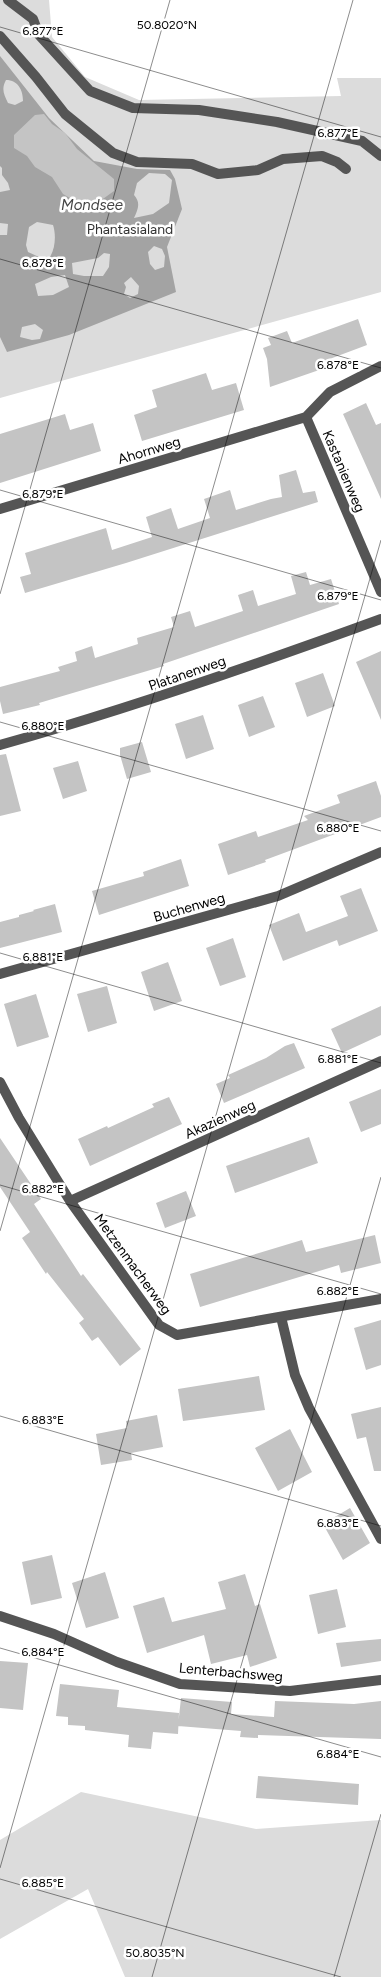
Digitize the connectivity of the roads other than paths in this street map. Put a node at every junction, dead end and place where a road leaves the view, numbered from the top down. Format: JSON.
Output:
{"nodes":[{"id":1,"x":8,"y":0,"type":"edge"},
{"id":2,"x":0,"y":36,"type":"edge"},
{"id":3,"x":381,"y":156,"type":"edge"},
{"id":4,"x":346,"y":169,"type":"dead end"},
{"id":5,"x":381,"y":366,"type":"edge"},
{"id":6,"x":306,"y":417,"type":"junction"},
{"id":7,"x":0,"y":509,"type":"edge"},
{"id":8,"x":381,"y":592,"type":"edge"},
{"id":9,"x":381,"y":618,"type":"edge"},
{"id":10,"x":0,"y":746,"type":"edge"},
{"id":11,"x":381,"y":852,"type":"edge"},
{"id":12,"x":0,"y":974,"type":"edge"},
{"id":13,"x":381,"y":1061,"type":"edge"},
{"id":14,"x":0,"y":1082,"type":"edge"},
{"id":15,"x":70,"y":1201,"type":"junction"},
{"id":16,"x":381,"y":1299,"type":"edge"},
{"id":17,"x":281,"y":1317,"type":"junction"},
{"id":18,"x":381,"y":1539,"type":"edge"},
{"id":19,"x":0,"y":1616,"type":"edge"},
{"id":20,"x":381,"y":1680,"type":"edge"}],
"edges":[{"from":1,"to":3,"type":"street"},
{"from":2,"to":4,"type":"street"},
{"from":5,"to":6,"type":"street"},
{"from":6,"to":7,"type":"street","name":"Ahornweg"},
{"from":6,"to":8,"type":"street","name":"Kastanienweg"},
{"from":9,"to":10,"type":"street","name":"Platanenweg"},
{"from":11,"to":12,"type":"street","name":"Buchenweg"},
{"from":13,"to":15,"type":"street","name":"Akazienweg"},
{"from":14,"to":15,"type":"street","name":"Metzenmacherweg"},
{"from":15,"to":17,"type":"street","name":"Metzenmacherweg"},
{"from":16,"to":17,"type":"street","name":"Metzenmacherweg"},
{"from":17,"to":18,"type":"street"},
{"from":19,"to":20,"type":"street","name":"Lenterbachsweg"}]}
